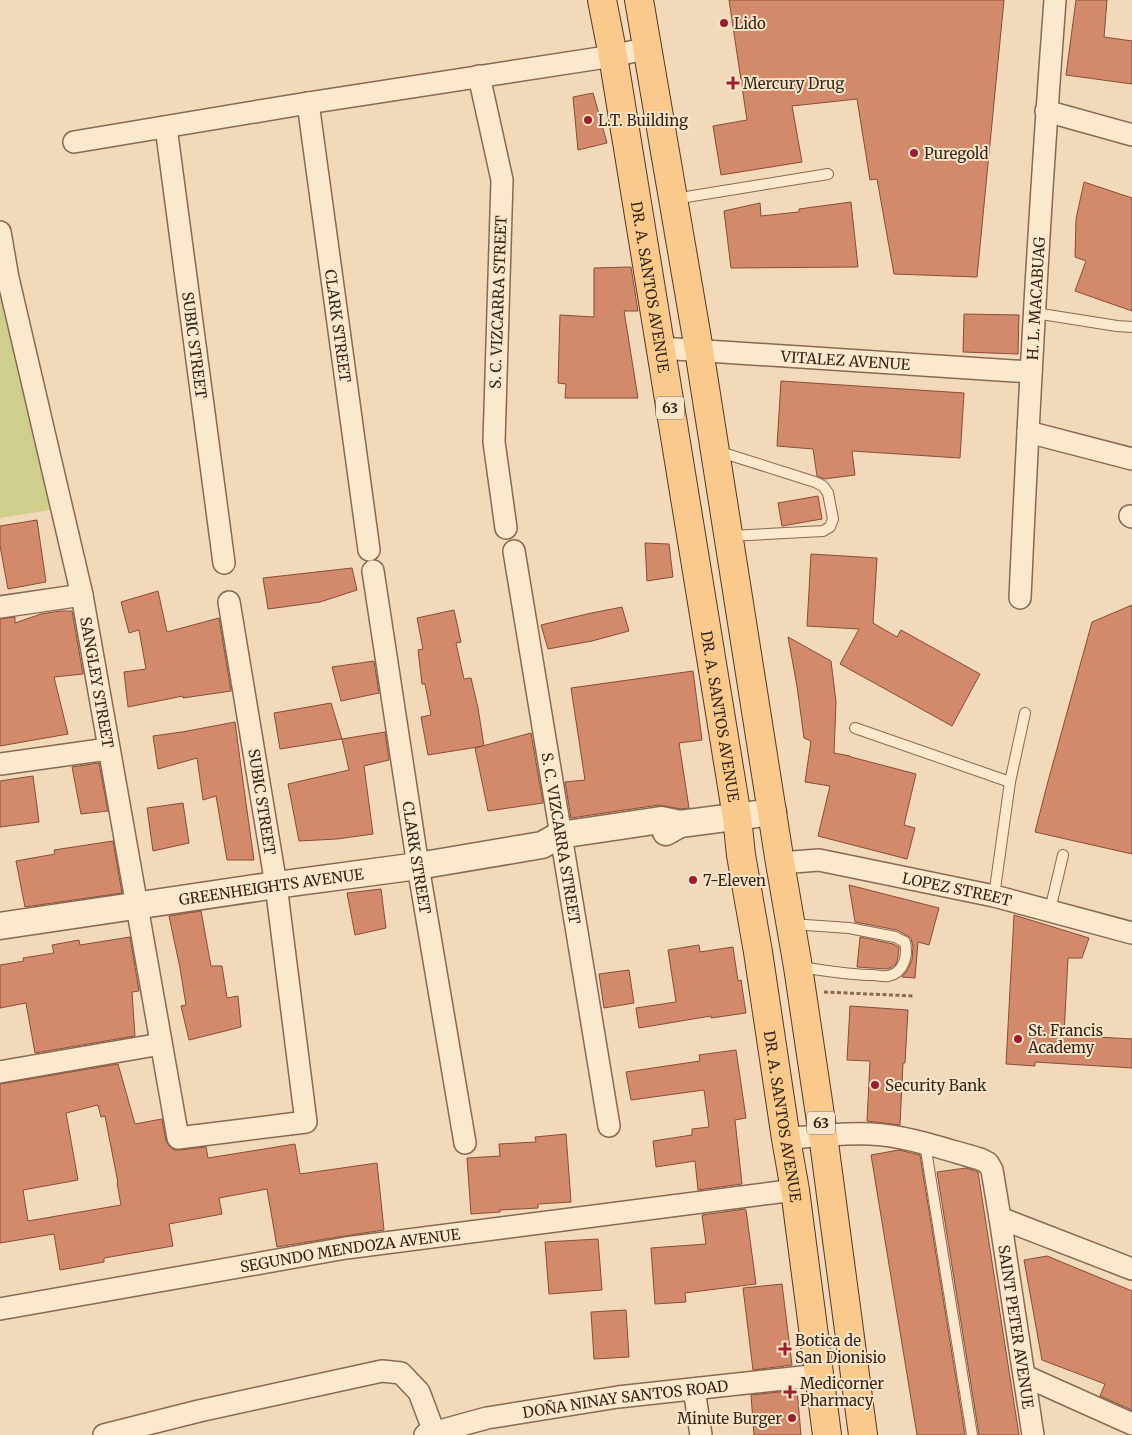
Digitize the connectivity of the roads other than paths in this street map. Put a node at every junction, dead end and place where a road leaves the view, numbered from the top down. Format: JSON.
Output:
{"nodes":[{"id":1,"x":602,"y":0,"type":"edge"},
{"id":2,"x":639,"y":0,"type":"edge"},
{"id":3,"x":1055,"y":0,"type":"edge"},
{"id":4,"x":648,"y":48,"type":"junction"},
{"id":5,"x":612,"y":56,"type":"junction"},
{"id":6,"x":479,"y":76,"type":"junction"},
{"id":7,"x":308,"y":103,"type":"junction"},
{"id":8,"x":1046,"y":111,"type":"junction"},
{"id":9,"x":166,"y":127,"type":"junction"},
{"id":10,"x":1132,"y":134,"type":"edge"},
{"id":11,"x":74,"y":142,"type":"dead end"},
{"id":12,"x":828,"y":174,"type":"dead end"},
{"id":13,"x":673,"y":199,"type":"junction"},
{"id":14,"x":0,"y":232,"type":"edge"},
{"id":15,"x":4,"y":279,"type":"edge"},
{"id":16,"x":1035,"y":313,"type":"junction"},
{"id":17,"x":1132,"y":327,"type":"edge"},
{"id":18,"x":660,"y":348,"type":"junction"},
{"id":19,"x":699,"y":350,"type":"junction"},
{"id":20,"x":1031,"y":372,"type":"junction"},
{"id":21,"x":1028,"y":432,"type":"junction"},
{"id":22,"x":715,"y":451,"type":"junction"},
{"id":23,"x":1132,"y":459,"type":"edge"},
{"id":24,"x":506,"y":528,"type":"dead end"},
{"id":25,"x":728,"y":536,"type":"junction"},
{"id":26,"x":369,"y":550,"type":"dead end"},
{"id":27,"x":514,"y":551,"type":"dead end"},
{"id":28,"x":224,"y":563,"type":"dead end"},
{"id":29,"x":373,"y":571,"type":"dead end"},
{"id":30,"x":82,"y":595,"type":"junction"},
{"id":31,"x":1020,"y":598,"type":"dead end"},
{"id":32,"x":229,"y":602,"type":"dead end"},
{"id":33,"x":0,"y":607,"type":"edge"},
{"id":34,"x":1025,"y":713,"type":"dead end"},
{"id":35,"x":855,"y":728,"type":"dead end"},
{"id":36,"x":108,"y":749,"type":"junction"},
{"id":37,"x":0,"y":764,"type":"edge"},
{"id":38,"x":1010,"y":782,"type":"junction"},
{"id":39,"x":773,"y":812,"type":"junction"},
{"id":40,"x":737,"y":817,"type":"junction"},
{"id":41,"x":555,"y":843,"type":"junction"},
{"id":42,"x":1064,"y":855,"type":"dead end"},
{"id":43,"x":780,"y":863,"type":"junction"},
{"id":44,"x":418,"y":866,"type":"junction"},
{"id":45,"x":276,"y":885,"type":"junction"},
{"id":46,"x":994,"y":896,"type":"junction"},
{"id":47,"x":137,"y":906,"type":"junction"},
{"id":48,"x":1050,"y":910,"type":"junction"},
{"id":49,"x":791,"y":924,"type":"junction"},
{"id":50,"x":0,"y":926,"type":"edge"},
{"id":51,"x":1132,"y":933,"type":"edge"},
{"id":52,"x":799,"y":979,"type":"junction"},
{"id":53,"x":161,"y":1044,"type":"junction"},
{"id":54,"x":0,"y":1072,"type":"edge"},
{"id":55,"x":609,"y":1126,"type":"dead end"},
{"id":56,"x":823,"y":1135,"type":"junction"},
{"id":57,"x":178,"y":1138,"type":"joint"},
{"id":58,"x":786,"y":1139,"type":"junction"},
{"id":59,"x":465,"y":1143,"type":"dead end"},
{"id":60,"x":925,"y":1144,"type":"junction"},
{"id":61,"x":795,"y":1190,"type":"junction"},
{"id":62,"x":1000,"y":1218,"type":"junction"},
{"id":63,"x":1132,"y":1269,"type":"edge"},
{"id":64,"x":0,"y":1309,"type":"edge"},
{"id":65,"x":820,"y":1375,"type":"junction"},
{"id":66,"x":1024,"y":1376,"type":"junction"},
{"id":67,"x":694,"y":1389,"type":"junction"},
{"id":68,"x":1132,"y":1424,"type":"edge"},
{"id":69,"x":430,"y":1434,"type":"edge"},
{"id":70,"x":104,"y":1435,"type":"edge"},
{"id":71,"x":701,"y":1435,"type":"edge"},
{"id":72,"x":827,"y":1435,"type":"edge"},
{"id":73,"x":863,"y":1435,"type":"edge"},
{"id":74,"x":972,"y":1435,"type":"edge"},
{"id":75,"x":1033,"y":1435,"type":"edge"}],
"edges":[{"from":1,"to":5,"type":"main road","name":"DR. A. SANTOS AVENUE","number":"63"},
{"from":2,"to":4,"type":"main road","number":"63"},
{"from":3,"to":8,"type":"street","name":"H. L. MACABUAG"},
{"from":4,"to":5,"type":"street"},
{"from":4,"to":13,"type":"main road","number":"63"},
{"from":5,"to":6,"type":"street"},
{"from":5,"to":18,"type":"main road","name":"DR. A. SANTOS AVENUE","number":"63"},
{"from":6,"to":7,"type":"street"},
{"from":6,"to":24,"type":"street","name":"S. C. VIZCARRA STREET"},
{"from":7,"to":9,"type":"street"},
{"from":7,"to":26,"type":"street","name":"CLARK STREET"},
{"from":8,"to":10,"type":"street"},
{"from":8,"to":16,"type":"street","name":"H. L. MACABUAG"},
{"from":9,"to":11,"type":"street"},
{"from":9,"to":28,"type":"street","name":"SUBIC STREET"},
{"from":12,"to":13,"type":"lane"},
{"from":13,"to":19,"type":"main road","number":"63"},
{"from":14,"to":15,"type":"street","name":"SANGLEY STREET"},
{"from":15,"to":30,"type":"street","name":"SANGLEY STREET"},
{"from":16,"to":17,"type":"lane"},
{"from":16,"to":20,"type":"street","name":"H. L. MACABUAG"},
{"from":18,"to":19,"type":"street","name":"VITALEZ AVENUE"},
{"from":18,"to":40,"type":"main road","name":"DR. A. SANTOS AVENUE","number":"63"},
{"from":19,"to":20,"type":"street","name":"VITALEZ AVENUE"},
{"from":19,"to":22,"type":"main road","number":"63"},
{"from":20,"to":21,"type":"street","name":"H. L. MACABUAG"},
{"from":21,"to":23,"type":"street"},
{"from":21,"to":31,"type":"street","name":"H. L. MACABUAG"},
{"from":22,"to":25,"type":"main road","number":"63"},
{"from":22,"to":25,"type":"lane"},
{"from":25,"to":39,"type":"main road","number":"63"},
{"from":27,"to":41,"type":"street","name":"S. C. VIZCARRA STREET"},
{"from":29,"to":44,"type":"street","name":"CLARK STREET"},
{"from":30,"to":33,"type":"street"},
{"from":30,"to":36,"type":"street","name":"SANGLEY STREET"},
{"from":32,"to":45,"type":"street","name":"SUBIC STREET"},
{"from":34,"to":38,"type":"lane"},
{"from":35,"to":38,"type":"lane"},
{"from":36,"to":37,"type":"street"},
{"from":36,"to":47,"type":"street","name":"SANGLEY STREET"},
{"from":38,"to":46,"type":"lane"},
{"from":39,"to":40,"type":"street","name":"GREENHEIGHTS AVENUE"},
{"from":39,"to":43,"type":"main road","number":"63"},
{"from":40,"to":41,"type":"street","name":"GREENHEIGHTS AVENUE"},
{"from":40,"to":58,"type":"main road","name":"DR. A. SANTOS AVENUE","number":"63"},
{"from":41,"to":44,"type":"street","name":"GREENHEIGHTS AVENUE"},
{"from":41,"to":55,"type":"street","name":"S. C. VIZCARRA STREET"},
{"from":42,"to":48,"type":"lane"},
{"from":43,"to":46,"type":"street","name":"LOPEZ STREET"},
{"from":43,"to":49,"type":"main road","number":"63"},
{"from":44,"to":45,"type":"street","name":"GREENHEIGHTS AVENUE"},
{"from":44,"to":59,"type":"street","name":"CLARK STREET"},
{"from":45,"to":47,"type":"street","name":"GREENHEIGHTS AVENUE"},
{"from":45,"to":57,"type":"street","name":"SUBIC STREET"},
{"from":46,"to":48,"type":"street","name":"LOPEZ STREET"},
{"from":47,"to":50,"type":"street","name":"GREENHEIGHTS AVENUE"},
{"from":47,"to":53,"type":"street","name":"SANGLEY STREET"},
{"from":48,"to":51,"type":"street","name":"LOPEZ STREET"},
{"from":49,"to":52,"type":"main road","number":"63"},
{"from":49,"to":52,"type":"lane"},
{"from":52,"to":56,"type":"main road","number":"63"},
{"from":53,"to":54,"type":"street"},
{"from":53,"to":57,"type":"street","name":"SANGLEY STREET"},
{"from":56,"to":58,"type":"street"},
{"from":56,"to":60,"type":"street"},
{"from":56,"to":73,"type":"main road","number":"63"},
{"from":58,"to":61,"type":"main road","name":"DR. A. SANTOS AVENUE","number":"63"},
{"from":60,"to":62,"type":"street","name":"SAINT PETER AVENUE"},
{"from":60,"to":74,"type":"lane"},
{"from":61,"to":64,"type":"street","name":"SEGUNDO MENDOZA AVENUE"},
{"from":61,"to":65,"type":"main road","name":"DR. A. SANTOS AVENUE","number":"63"},
{"from":62,"to":63,"type":"street"},
{"from":62,"to":66,"type":"street","name":"SAINT PETER AVENUE"},
{"from":65,"to":67,"type":"street","name":"DOÑA NINAY SANTOS ROAD"},
{"from":65,"to":72,"type":"main road","name":"DR. A. SANTOS AVENUE","number":"63"},
{"from":66,"to":68,"type":"street"},
{"from":66,"to":75,"type":"street","name":"SAINT PETER AVENUE"},
{"from":67,"to":69,"type":"street","name":"DOÑA NINAY SANTOS ROAD"},
{"from":67,"to":71,"type":"street"},
{"from":69,"to":70,"type":"street","name":"DOÑA NINAY SANTOS ROAD"}]}
